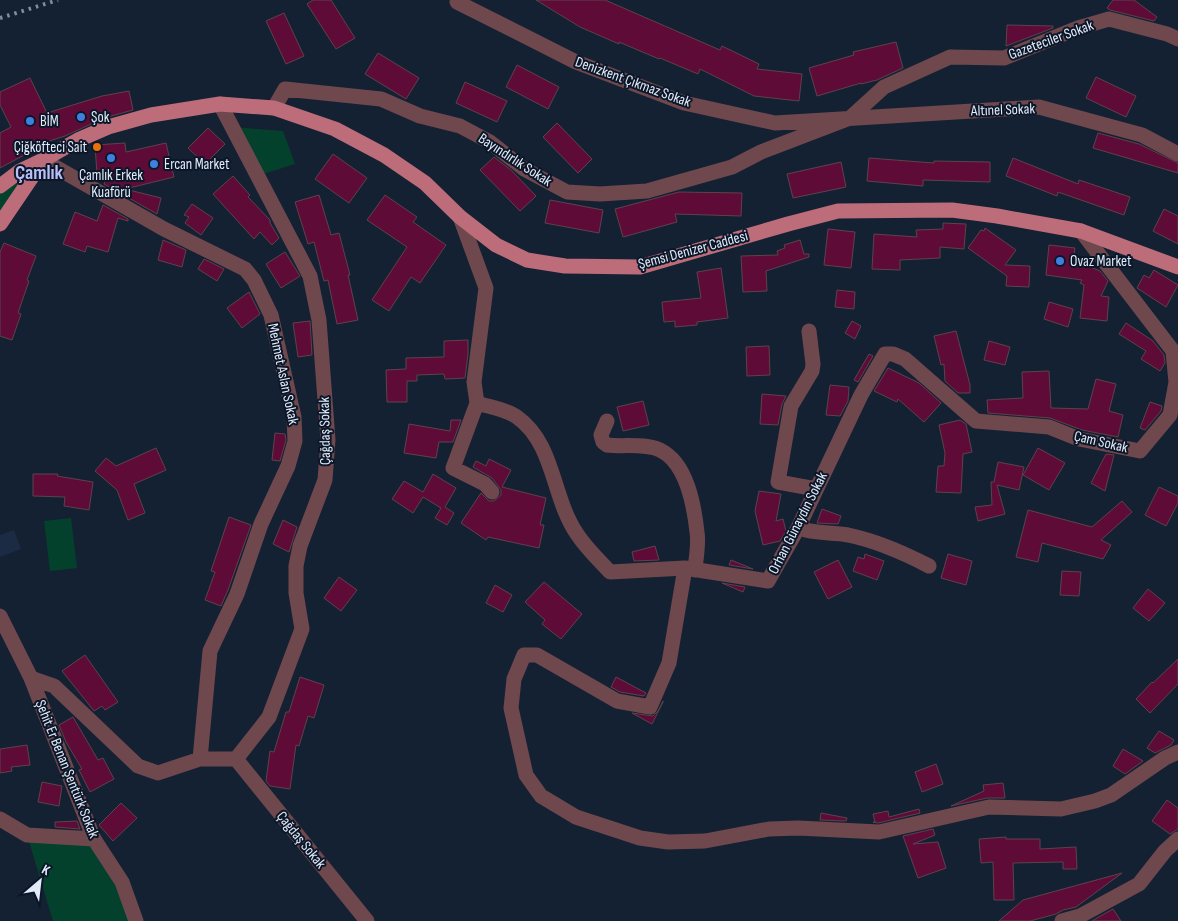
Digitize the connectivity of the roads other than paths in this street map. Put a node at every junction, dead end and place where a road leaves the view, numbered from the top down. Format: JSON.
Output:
{"nodes":[{"id":1,"x":457,"y":2,"type":"dead end"},
{"id":2,"x":1178,"y":39,"type":"edge"},
{"id":3,"x":220,"y":104,"type":"junction"},
{"id":4,"x":274,"y":108,"type":"junction"},
{"id":5,"x":850,"y":118,"type":"junction"},
{"id":6,"x":1178,"y":154,"type":"edge"},
{"id":7,"x":43,"y":160,"type":"junction"},
{"id":8,"x":0,"y":186,"type":"edge"},
{"id":9,"x":460,"y":217,"type":"junction"},
{"id":10,"x":0,"y":224,"type":"edge"},
{"id":11,"x":1081,"y":231,"type":"junction"},
{"id":12,"x":1178,"y":267,"type":"edge"},
{"id":13,"x":809,"y":331,"type":"dead end"},
{"id":14,"x":886,"y":354,"type":"joint"},
{"id":15,"x":477,"y":403,"type":"junction"},
{"id":16,"x":607,"y":422,"type":"dead end"},
{"id":17,"x":816,"y":489,"type":"junction"},
{"id":18,"x":492,"y":492,"type":"dead end"},
{"id":19,"x":798,"y":528,"type":"junction"},
{"id":20,"x":929,"y":566,"type":"dead end"},
{"id":21,"x":690,"y":569,"type":"junction"},
{"id":22,"x":0,"y":616,"type":"edge"},
{"id":23,"x":31,"y":678,"type":"junction"},
{"id":24,"x":1178,"y":752,"type":"edge"},
{"id":25,"x":200,"y":759,"type":"junction"},
{"id":26,"x":236,"y":759,"type":"junction"},
{"id":27,"x":0,"y":819,"type":"edge"},
{"id":28,"x":94,"y":839,"type":"junction"},
{"id":29,"x":1178,"y":839,"type":"edge"},
{"id":30,"x":136,"y":921,"type":"edge"},
{"id":31,"x":367,"y":921,"type":"edge"},
{"id":32,"x":1062,"y":921,"type":"edge"}],
"edges":[{"from":1,"to":5,"type":"street","name":"Denizkent Çıkmaz Sokak"},
{"from":2,"to":5,"type":"street","name":"Gazeteciler Sokak"},
{"from":3,"to":4,"type":"main road","name":"Şemsi Denizer Caddesi"},
{"from":3,"to":7,"type":"main road","name":"Şemsi Denizer Caddesi"},
{"from":3,"to":26,"type":"street","name":"Çağdaş Sokak"},
{"from":4,"to":5,"type":"street","name":"Bayındırlık Sokak"},
{"from":4,"to":9,"type":"main road","name":"Şemsi Denizer Caddesi"},
{"from":5,"to":6,"type":"street","name":"Altınel Sokak"},
{"from":7,"to":8,"type":"main road","name":"Şemsi Denizer Caddesi"},
{"from":7,"to":10,"type":"main road","name":"Şemsi Denizer Caddesi"},
{"from":7,"to":25,"type":"street","name":"Mehmet Aslan Sokak"},
{"from":9,"to":11,"type":"main road","name":"Şemsi Denizer Caddesi"},
{"from":9,"to":15,"type":"street"},
{"from":11,"to":12,"type":"main road","name":"Şemsi Denizer Caddesi"},
{"from":11,"to":14,"type":"street","name":"Çam Sokak"},
{"from":13,"to":17,"type":"street"},
{"from":14,"to":17,"type":"street","name":"Orhan Günaydın Sokak"},
{"from":15,"to":18,"type":"street"},
{"from":15,"to":21,"type":"street","name":"Orhan Günaydın Sokak"},
{"from":16,"to":21,"type":"street"},
{"from":17,"to":19,"type":"street","name":"Orhan Günaydın Sokak"},
{"from":19,"to":20,"type":"street"},
{"from":19,"to":21,"type":"street","name":"Orhan Günaydın Sokak"},
{"from":21,"to":24,"type":"street"},
{"from":22,"to":23,"type":"street","name":"Şehit Er Benan Şentürk Sokak"},
{"from":23,"to":25,"type":"street"},
{"from":23,"to":28,"type":"street","name":"Şehit Er Benan Şentürk Sokak"},
{"from":25,"to":26,"type":"street"},
{"from":26,"to":31,"type":"street","name":"Çağdaş Sokak"},
{"from":27,"to":28,"type":"street"},
{"from":28,"to":30,"type":"street","name":"Şehit Er Benan Şentürk Sokak"},
{"from":29,"to":32,"type":"street"}]}
